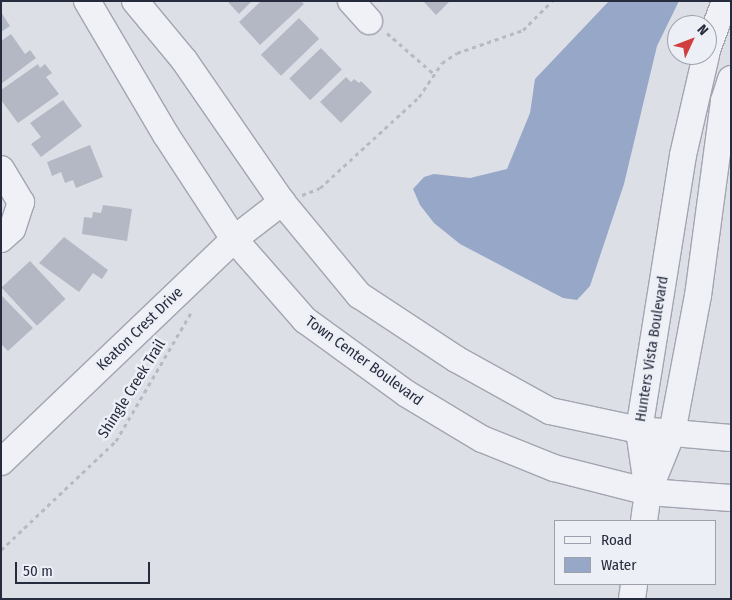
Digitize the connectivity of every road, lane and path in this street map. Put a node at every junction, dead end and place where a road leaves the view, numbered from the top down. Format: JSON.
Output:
{"nodes":[{"id":1,"x":87,"y":1,"type":"edge"},
{"id":2,"x":135,"y":1,"type":"edge"},
{"id":3,"x":351,"y":1,"type":"edge"},
{"id":4,"x":552,"y":1,"type":"edge"},
{"id":5,"x":725,"y":1,"type":"edge"},
{"id":6,"x":370,"y":22,"type":"joint"},
{"id":7,"x":717,"y":23,"type":"edge"},
{"id":8,"x":704,"y":65,"type":"edge"},
{"id":9,"x":433,"y":73,"type":"junction"},
{"id":10,"x":731,"y":79,"type":"edge"},
{"id":11,"x":1,"y":169,"type":"edge"},
{"id":12,"x":282,"y":202,"type":"junction"},
{"id":13,"x":1,"y":239,"type":"edge"},
{"id":14,"x":234,"y":239,"type":"junction"},
{"id":15,"x":195,"y":306,"type":"dead end"},
{"id":16,"x":639,"y":430,"type":"junction"},
{"id":17,"x":672,"y":432,"type":"junction"},
{"id":18,"x":731,"y":438,"type":"edge"},
{"id":19,"x":1,"y":462,"type":"edge"},
{"id":20,"x":648,"y":492,"type":"junction"},
{"id":21,"x":731,"y":498,"type":"edge"},
{"id":22,"x":644,"y":520,"type":"edge"},
{"id":23,"x":1,"y":550,"type":"edge"},
{"id":24,"x":634,"y":585,"type":"edge"},
{"id":25,"x":632,"y":599,"type":"edge"}],
"edges":[{"from":1,"to":14,"type":"street","name":"Town Center Boulevard"},
{"from":2,"to":12,"type":"street"},
{"from":3,"to":6,"type":"street"},
{"from":4,"to":9,"type":"path"},
{"from":5,"to":7,"type":"street"},
{"from":6,"to":9,"type":"path"},
{"from":8,"to":16,"type":"street","name":"Hunters Vista Boulevard"},
{"from":9,"to":12,"type":"path"},
{"from":10,"to":17,"type":"street"},
{"from":11,"to":13,"type":"street"},
{"from":12,"to":14,"type":"street","name":"Keaton Crest Drive"},
{"from":12,"to":16,"type":"street"},
{"from":14,"to":19,"type":"street","name":"Keaton Crest Drive"},
{"from":14,"to":20,"type":"street","name":"Town Center Boulevard"},
{"from":15,"to":23,"type":"path","name":"Shingle Creek Trail"},
{"from":16,"to":17,"type":"street"},
{"from":16,"to":20,"type":"street","name":"Hunters Vista Boulevard"},
{"from":17,"to":18,"type":"street"},
{"from":17,"to":20,"type":"street"},
{"from":20,"to":21,"type":"street","name":"Town Center Boulevard"},
{"from":20,"to":22,"type":"street"},
{"from":24,"to":25,"type":"street"}]}
